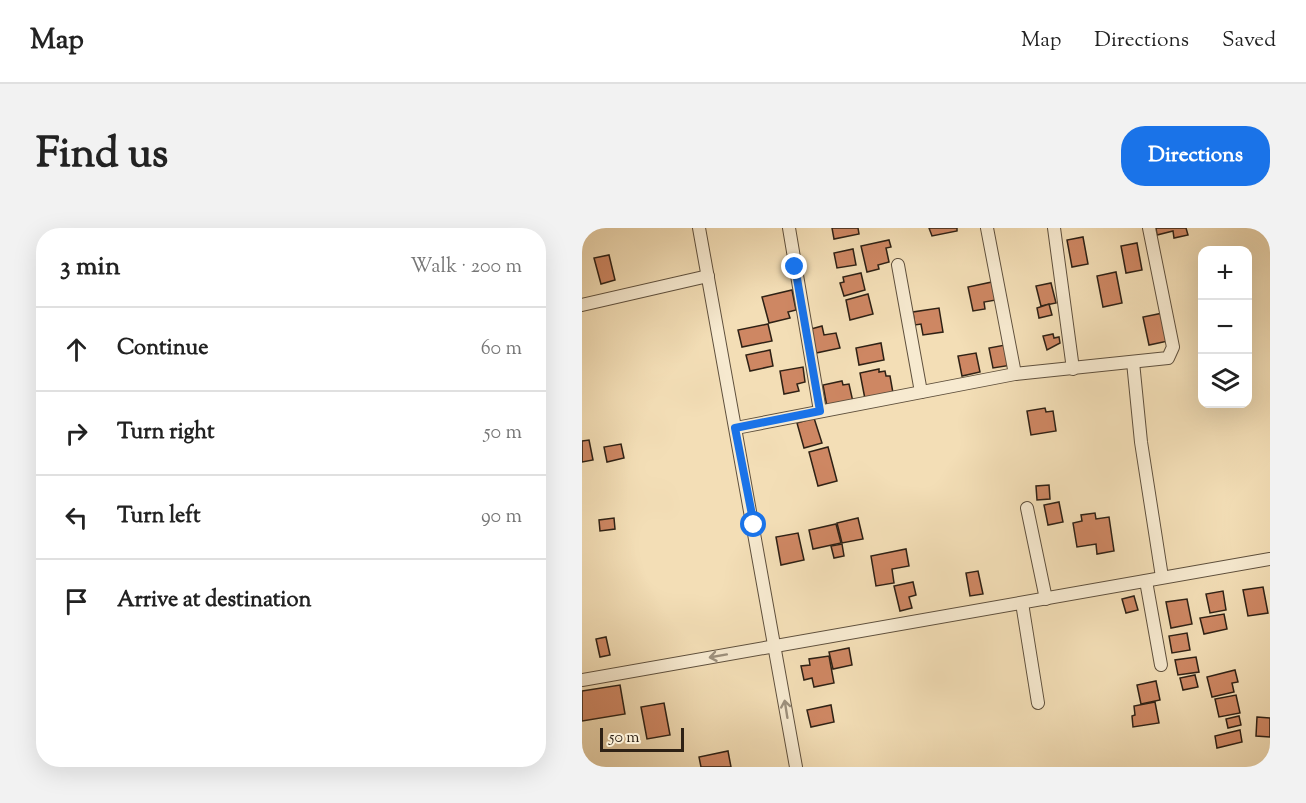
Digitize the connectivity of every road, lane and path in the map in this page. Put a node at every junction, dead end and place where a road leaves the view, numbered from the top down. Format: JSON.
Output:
{"nodes":[{"id":1,"x":699,"y":228,"type":"edge"},
{"id":2,"x":789,"y":228,"type":"edge"},
{"id":3,"x":987,"y":228,"type":"edge"},
{"id":4,"x":1054,"y":228,"type":"edge"},
{"id":5,"x":1149,"y":228,"type":"edge"},
{"id":6,"x":898,"y":266,"type":"dead end"},
{"id":7,"x":708,"y":276,"type":"junction"},
{"id":8,"x":582,"y":305,"type":"edge"},
{"id":9,"x":1133,"y":362,"type":"junction"},
{"id":10,"x":1073,"y":369,"type":"junction"},
{"id":11,"x":1015,"y":374,"type":"junction"},
{"id":12,"x":921,"y":392,"type":"junction"},
{"id":13,"x":820,"y":411,"type":"junction"},
{"id":14,"x":735,"y":428,"type":"junction"},
{"id":15,"x":1027,"y":508,"type":"dead end"},
{"id":16,"x":1270,"y":560,"type":"edge"},
{"id":17,"x":1162,"y":578,"type":"junction"},
{"id":18,"x":1146,"y":581,"type":"junction"},
{"id":19,"x":1046,"y":599,"type":"junction"},
{"id":20,"x":1022,"y":603,"type":"junction"},
{"id":21,"x":776,"y":646,"type":"junction"},
{"id":22,"x":1161,"y":665,"type":"dead end"},
{"id":23,"x":582,"y":680,"type":"edge"},
{"id":24,"x":1038,"y":704,"type":"dead end"},
{"id":25,"x":796,"y":767,"type":"edge"}],
"edges":[{"from":1,"to":7,"type":"street"},
{"from":2,"to":13,"type":"street"},
{"from":3,"to":11,"type":"street"},
{"from":4,"to":10,"type":"street"},
{"from":5,"to":9,"type":"street"},
{"from":6,"to":12,"type":"street"},
{"from":7,"to":8,"type":"street"},
{"from":7,"to":14,"type":"street"},
{"from":9,"to":10,"type":"street"},
{"from":9,"to":17,"type":"street"},
{"from":10,"to":11,"type":"street"},
{"from":11,"to":12,"type":"street"},
{"from":12,"to":13,"type":"street"},
{"from":13,"to":14,"type":"street"},
{"from":14,"to":21,"type":"street"},
{"from":15,"to":19,"type":"street"},
{"from":16,"to":17,"type":"street"},
{"from":17,"to":18,"type":"street"},
{"from":18,"to":19,"type":"street"},
{"from":18,"to":22,"type":"street"},
{"from":19,"to":20,"type":"street"},
{"from":20,"to":21,"type":"street"},
{"from":20,"to":24,"type":"street"},
{"from":21,"to":23,"type":"street","one_way":true},
{"from":25,"to":21,"type":"street","one_way":true}]}
